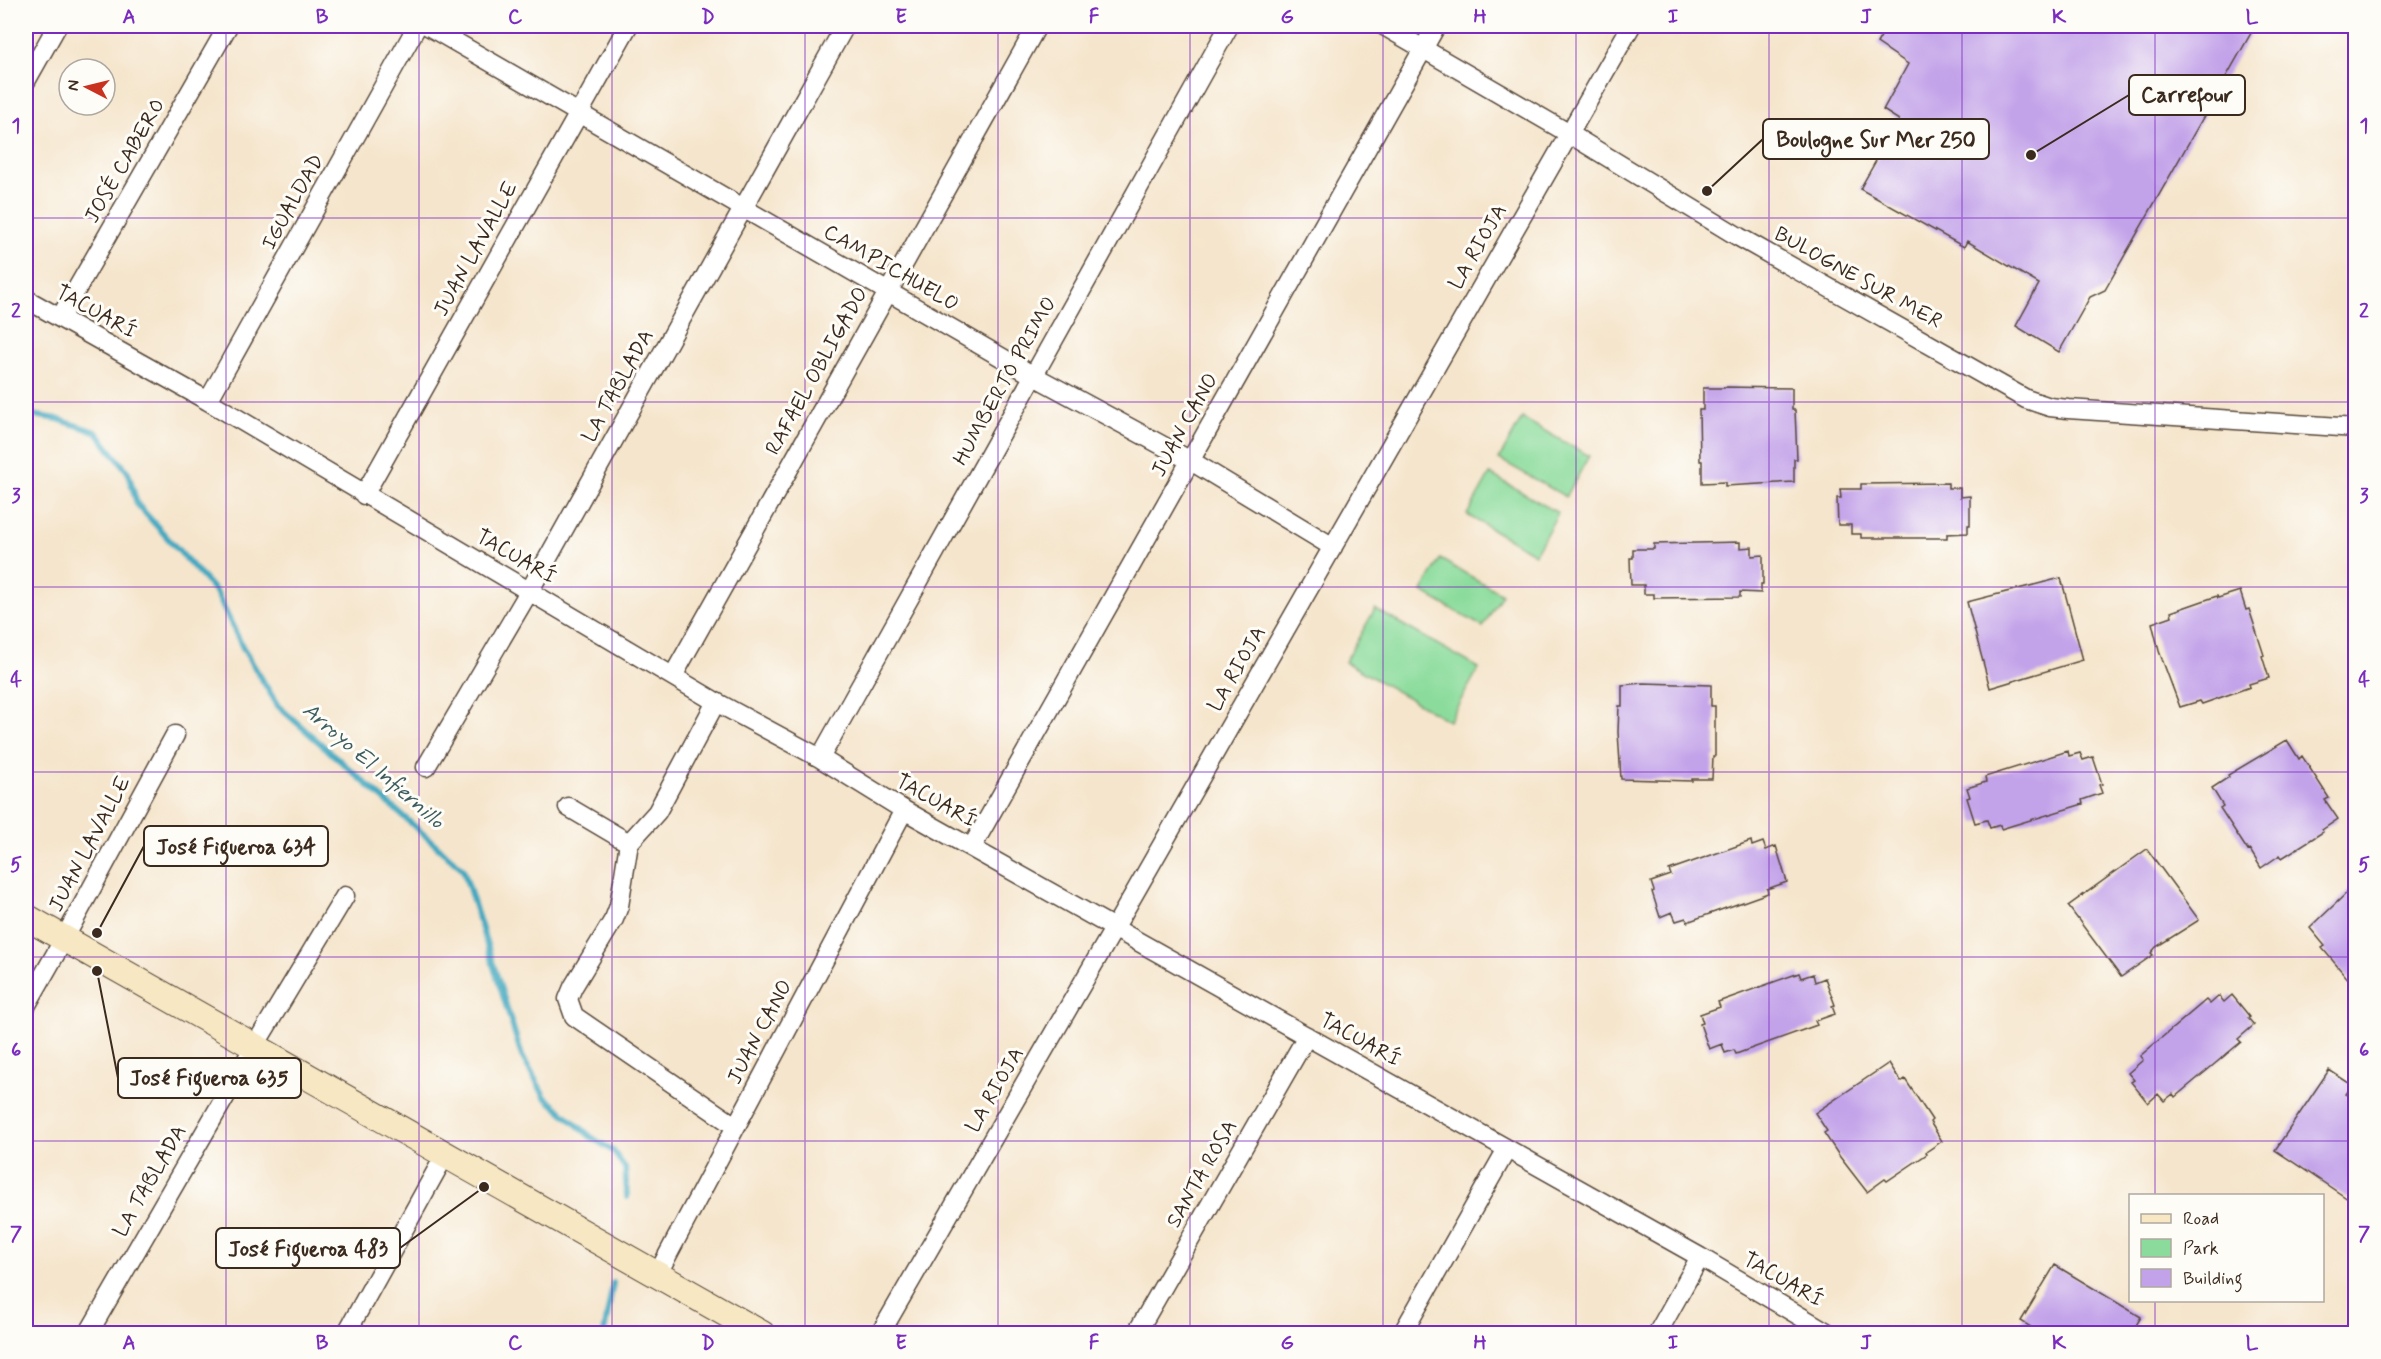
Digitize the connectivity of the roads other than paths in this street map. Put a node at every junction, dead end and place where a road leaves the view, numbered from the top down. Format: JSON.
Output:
{"nodes":[{"id":1,"x":57,"y":26,"type":"edge"},
{"id":2,"x":228,"y":26,"type":"edge"},
{"id":3,"x":417,"y":26,"type":"edge"},
{"id":4,"x":428,"y":26,"type":"edge"},
{"id":5,"x":628,"y":26,"type":"edge"},
{"id":6,"x":844,"y":26,"type":"edge"},
{"id":7,"x":1037,"y":26,"type":"edge"},
{"id":8,"x":1229,"y":26,"type":"edge"},
{"id":9,"x":1384,"y":26,"type":"edge"},
{"id":10,"x":1436,"y":26,"type":"edge"},
{"id":11,"x":1631,"y":26,"type":"edge"},
{"id":12,"x":1424,"y":48,"type":"junction"},
{"id":13,"x":26,"y":81,"type":"edge"},
{"id":14,"x":578,"y":112,"type":"junction"},
{"id":15,"x":1568,"y":133,"type":"junction"},
{"id":16,"x":742,"y":208,"type":"junction"},
{"id":17,"x":887,"y":291,"type":"junction"},
{"id":18,"x":26,"y":299,"type":"edge"},
{"id":19,"x":60,"y":318,"type":"junction"},
{"id":20,"x":1034,"y":376,"type":"junction"},
{"id":21,"x":208,"y":401,"type":"junction"},
{"id":22,"x":2355,"y":428,"type":"edge"},
{"id":23,"x":1191,"y":461,"type":"junction"},
{"id":24,"x":364,"y":495,"type":"junction"},
{"id":25,"x":1334,"y":547,"type":"junction"},
{"id":26,"x":530,"y":590,"type":"junction"},
{"id":27,"x":674,"y":676,"type":"junction"},
{"id":28,"x":716,"y":702,"type":"junction"},
{"id":29,"x":175,"y":735,"type":"dead end"},
{"id":30,"x":820,"y":758,"type":"junction"},
{"id":31,"x":426,"y":767,"type":"dead end"},
{"id":32,"x":568,"y":807,"type":"dead end"},
{"id":33,"x":904,"y":810,"type":"junction"},
{"id":34,"x":629,"y":843,"type":"junction"},
{"id":35,"x":972,"y":847,"type":"junction"},
{"id":36,"x":345,"y":896,"type":"dead end"},
{"id":37,"x":26,"y":917,"type":"edge"},
{"id":38,"x":1115,"y":927,"type":"junction"},
{"id":39,"x":64,"y":939,"type":"junction"},
{"id":40,"x":26,"y":1006,"type":"edge"},
{"id":41,"x":1307,"y":1036,"type":"junction"},
{"id":42,"x":254,"y":1047,"type":"junction"},
{"id":43,"x":735,"y":1126,"type":"junction"},
{"id":44,"x":1507,"y":1149,"type":"junction"},
{"id":45,"x":445,"y":1155,"type":"junction"},
{"id":46,"x":1700,"y":1257,"type":"junction"},
{"id":47,"x":657,"y":1275,"type":"junction"},
{"id":48,"x":88,"y":1334,"type":"edge"},
{"id":49,"x":346,"y":1334,"type":"edge"},
{"id":50,"x":762,"y":1334,"type":"edge"},
{"id":51,"x":880,"y":1334,"type":"edge"},
{"id":52,"x":1136,"y":1334,"type":"edge"},
{"id":53,"x":1402,"y":1334,"type":"edge"},
{"id":54,"x":1657,"y":1334,"type":"edge"},
{"id":55,"x":1830,"y":1334,"type":"edge"}],
"edges":[{"from":1,"to":13,"type":"street"},
{"from":2,"to":19,"type":"street","name":"JOSÉ CABERO"},
{"from":3,"to":21,"type":"street","name":"IGUALDAD"},
{"from":4,"to":14,"type":"street","name":"CAMPICHUELO"},
{"from":5,"to":14,"type":"street","name":"JUAN LAVALLE"},
{"from":6,"to":16,"type":"street","name":"LA TABLADA"},
{"from":7,"to":17,"type":"street","name":"RAFAEL OBLIGADO"},
{"from":8,"to":20,"type":"street","name":"HUMBERTO PRIMO"},
{"from":9,"to":12,"type":"street","name":"BULOGNE SUR MER"},
{"from":10,"to":12,"type":"street","name":"JUAN CANO"},
{"from":11,"to":15,"type":"street","name":"LA RIOJA"},
{"from":12,"to":15,"type":"street","name":"BULOGNE SUR MER"},
{"from":12,"to":23,"type":"street","name":"JUAN CANO"},
{"from":14,"to":16,"type":"street","name":"CAMPICHUELO"},
{"from":14,"to":24,"type":"street","name":"JUAN LAVALLE"},
{"from":15,"to":22,"type":"street","name":"BULOGNE SUR MER"},
{"from":15,"to":25,"type":"street","name":"LA RIOJA"},
{"from":16,"to":17,"type":"street","name":"CAMPICHUELO"},
{"from":16,"to":26,"type":"street","name":"LA TABLADA"},
{"from":17,"to":20,"type":"street","name":"CAMPICHUELO"},
{"from":17,"to":27,"type":"street","name":"RAFAEL OBLIGADO"},
{"from":18,"to":19,"type":"street","name":"TACUARÍ"},
{"from":19,"to":21,"type":"street","name":"TACUARÍ"},
{"from":20,"to":23,"type":"street","name":"CAMPICHUELO"},
{"from":20,"to":30,"type":"street","name":"HUMBERTO PRIMO"},
{"from":21,"to":24,"type":"street","name":"TACUARÍ"},
{"from":23,"to":25,"type":"street","name":"CAMPICHUELO"},
{"from":23,"to":35,"type":"street","name":"JUAN CANO"},
{"from":24,"to":26,"type":"street","name":"TACUARÍ"},
{"from":25,"to":38,"type":"street","name":"LA RIOJA"},
{"from":26,"to":27,"type":"street","name":"TACUARÍ"},
{"from":26,"to":31,"type":"street","name":"LA TABLADA"},
{"from":27,"to":28,"type":"street","name":"TACUARÍ"},
{"from":28,"to":30,"type":"street","name":"TACUARÍ"},
{"from":28,"to":34,"type":"street"},
{"from":29,"to":39,"type":"street","name":"JUAN LAVALLE"},
{"from":30,"to":33,"type":"street","name":"TACUARÍ"},
{"from":32,"to":34,"type":"street"},
{"from":33,"to":35,"type":"street","name":"TACUARÍ"},
{"from":33,"to":43,"type":"street","name":"JUAN CANO"},
{"from":34,"to":43,"type":"street"},
{"from":35,"to":38,"type":"street","name":"TACUARÍ"},
{"from":36,"to":42,"type":"street","name":"LA TABLADA"},
{"from":37,"to":39,"type":"main road"},
{"from":38,"to":41,"type":"street","name":"TACUARÍ"},
{"from":38,"to":51,"type":"street","name":"LA RIOJA"},
{"from":39,"to":40,"type":"street","name":"JUAN LAVALLE"},
{"from":39,"to":42,"type":"main road"},
{"from":41,"to":44,"type":"street","name":"TACUARÍ"},
{"from":41,"to":52,"type":"street","name":"SANTA ROSA"},
{"from":42,"to":45,"type":"main road"},
{"from":42,"to":48,"type":"street","name":"LA TABLADA"},
{"from":43,"to":47,"type":"street","name":"JUAN CANO"},
{"from":44,"to":46,"type":"street","name":"TACUARÍ"},
{"from":44,"to":53,"type":"street"},
{"from":45,"to":47,"type":"main road"},
{"from":45,"to":49,"type":"street"},
{"from":46,"to":54,"type":"street"},
{"from":46,"to":55,"type":"street","name":"TACUARÍ"},
{"from":47,"to":50,"type":"main road"}]}
